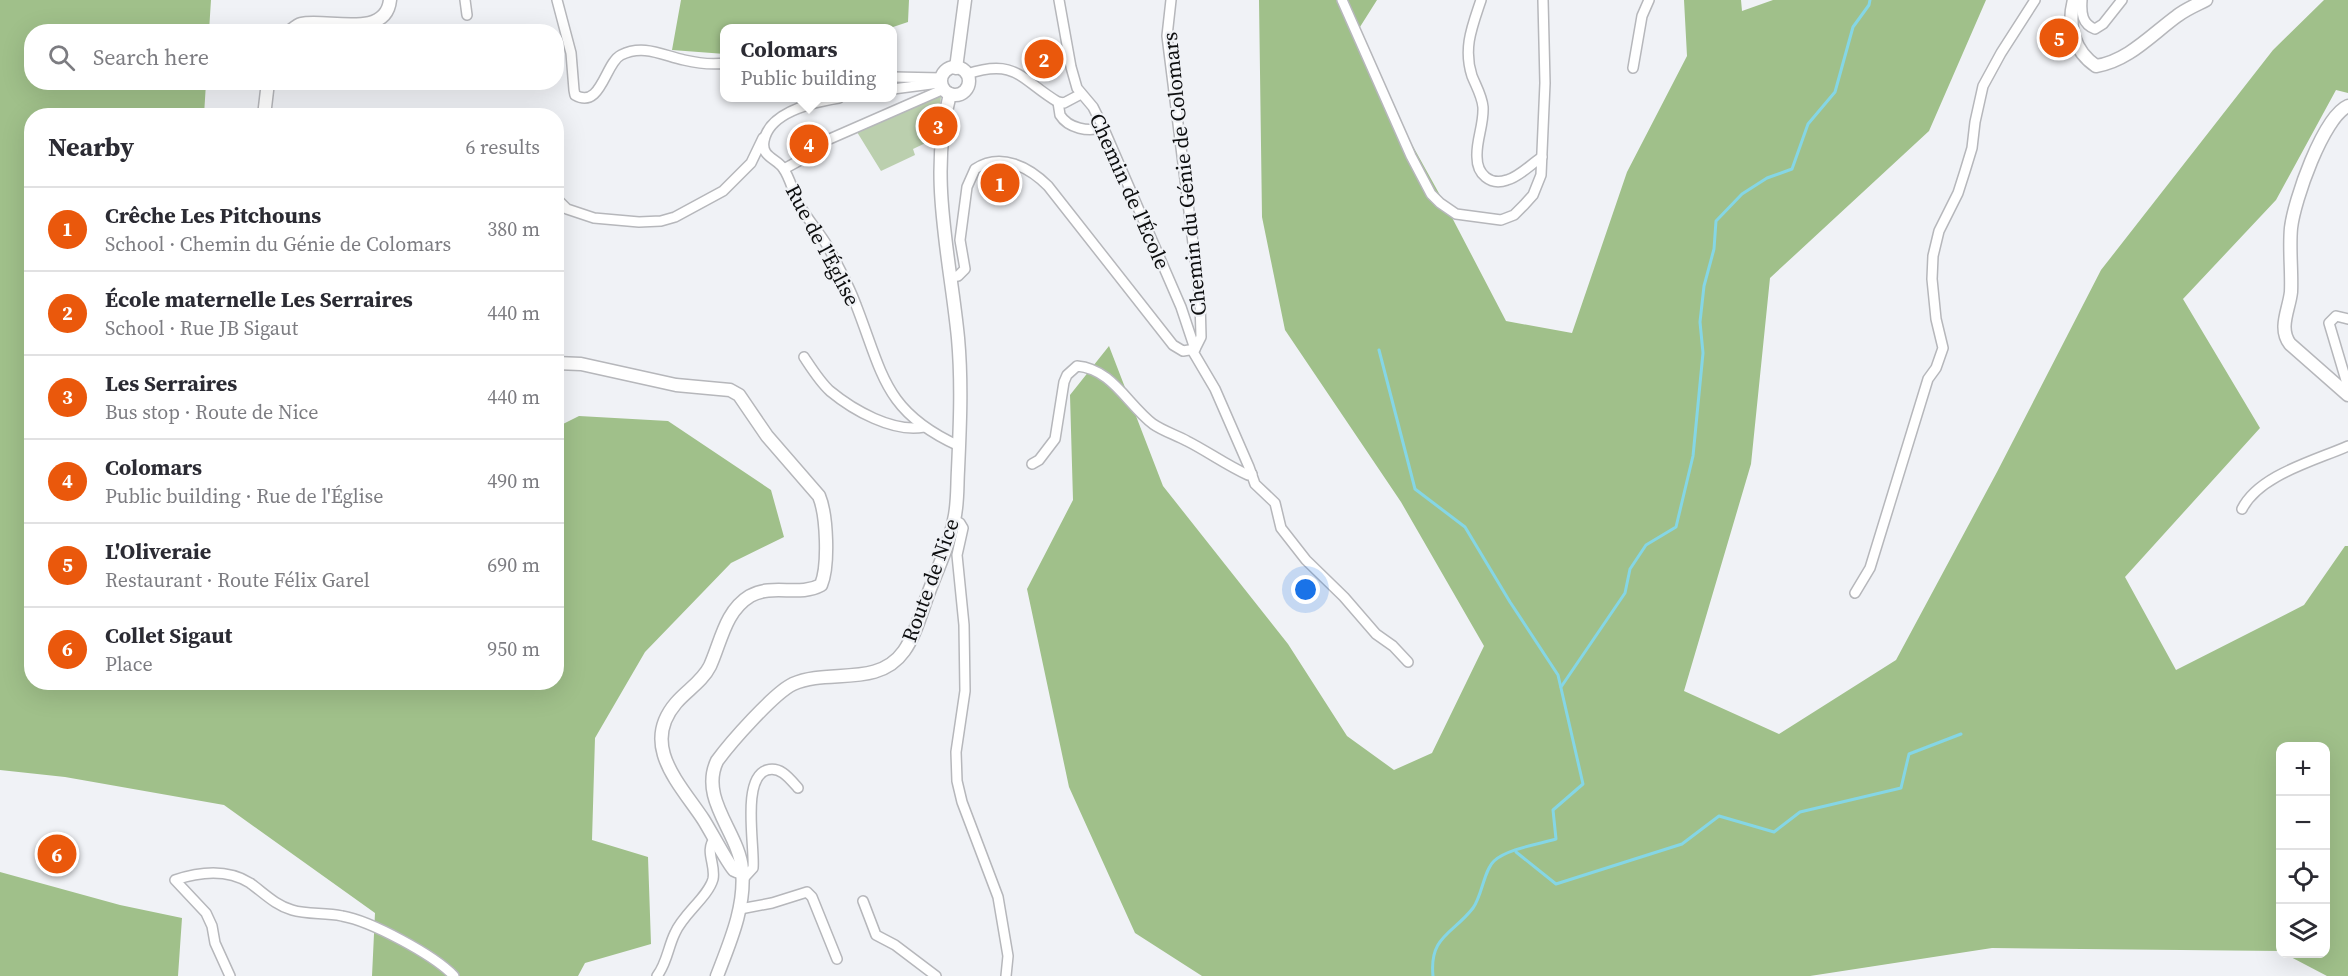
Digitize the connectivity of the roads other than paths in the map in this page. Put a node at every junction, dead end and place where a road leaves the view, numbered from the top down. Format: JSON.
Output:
{"nodes":[{"id":1,"x":390,"y":0,"type":"edge"},
{"id":2,"x":465,"y":0,"type":"edge"},
{"id":3,"x":557,"y":0,"type":"edge"},
{"id":4,"x":965,"y":0,"type":"edge"},
{"id":5,"x":1059,"y":0,"type":"edge"},
{"id":6,"x":1171,"y":0,"type":"edge"},
{"id":7,"x":1342,"y":0,"type":"edge"},
{"id":8,"x":1481,"y":0,"type":"edge"},
{"id":9,"x":1543,"y":0,"type":"edge"},
{"id":10,"x":1549,"y":0,"type":"edge"},
{"id":11,"x":1649,"y":0,"type":"edge"},
{"id":12,"x":2035,"y":0,"type":"edge"},
{"id":13,"x":2074,"y":0,"type":"edge"},
{"id":14,"x":2082,"y":0,"type":"edge"},
{"id":15,"x":2122,"y":0,"type":"edge"},
{"id":16,"x":2206,"y":0,"type":"edge"},
{"id":17,"x":467,"y":15,"type":"dead end"},
{"id":18,"x":299,"y":24,"type":"edge"},
{"id":19,"x":338,"y":24,"type":"edge"},
{"id":20,"x":368,"y":24,"type":"edge"},
{"id":21,"x":563,"y":24,"type":"edge"},
{"id":22,"x":1543,"y":24,"type":"junction"},
{"id":23,"x":564,"y":26,"type":"edge"},
{"id":24,"x":720,"y":63,"type":"edge"},
{"id":25,"x":1633,"y":68,"type":"dead end"},
{"id":26,"x":962,"y":71,"type":"junction"},
{"id":27,"x":897,"y":78,"type":"edge"},
{"id":28,"x":944,"y":86,"type":"junction"},
{"id":29,"x":897,"y":89,"type":"edge"},
{"id":30,"x":266,"y":90,"type":"edge"},
{"id":31,"x":1081,"y":94,"type":"junction"},
{"id":32,"x":824,"y":102,"type":"edge"},
{"id":33,"x":1058,"y":102,"type":"junction"},
{"id":34,"x":2348,"y":106,"type":"edge"},
{"id":35,"x":265,"y":108,"type":"edge"},
{"id":36,"x":1103,"y":127,"type":"junction"},
{"id":37,"x":766,"y":134,"type":"junction"},
{"id":38,"x":1542,"y":157,"type":"junction"},
{"id":39,"x":784,"y":169,"type":"junction"},
{"id":40,"x":564,"y":206,"type":"edge"},
{"id":41,"x":950,"y":277,"type":"junction"},
{"id":42,"x":2348,"y":319,"type":"edge"},
{"id":43,"x":1194,"y":349,"type":"junction"},
{"id":44,"x":804,"y":357,"type":"dead end"},
{"id":45,"x":564,"y":363,"type":"edge"},
{"id":46,"x":2348,"y":387,"type":"edge"},
{"id":47,"x":2348,"y":395,"type":"edge"},
{"id":48,"x":924,"y":427,"type":"junction"},
{"id":49,"x":959,"y":446,"type":"junction"},
{"id":50,"x":2348,"y":446,"type":"edge"},
{"id":51,"x":1032,"y":464,"type":"dead end"},
{"id":52,"x":1252,"y":474,"type":"junction"},
{"id":53,"x":2242,"y":509,"type":"dead end"},
{"id":54,"x":954,"y":520,"type":"junction"},
{"id":55,"x":1855,"y":593,"type":"dead end"},
{"id":56,"x":1408,"y":662,"type":"dead end"},
{"id":57,"x":798,"y":788,"type":"dead end"},
{"id":58,"x":715,"y":838,"type":"junction"},
{"id":59,"x":743,"y":875,"type":"junction"},
{"id":60,"x":863,"y":901,"type":"dead end"},
{"id":61,"x":740,"y":909,"type":"junction"},
{"id":62,"x":837,"y":958,"type":"dead end"},
{"id":63,"x":230,"y":976,"type":"edge"},
{"id":64,"x":454,"y":976,"type":"edge"},
{"id":65,"x":657,"y":976,"type":"edge"},
{"id":66,"x":717,"y":976,"type":"edge"},
{"id":67,"x":936,"y":976,"type":"edge"},
{"id":68,"x":1006,"y":976,"type":"edge"}],
"edges":[{"from":1,"to":20,"type":"street"},
{"from":2,"to":17,"type":"street"},
{"from":3,"to":21,"type":"street"},
{"from":4,"to":26,"type":"street"},
{"from":5,"to":31,"type":"street","name":"Chemin de l'École"},
{"from":6,"to":43,"type":"street","name":"Chemin du Génie de Colomars"},
{"from":7,"to":38,"type":"street"},
{"from":8,"to":38,"type":"street"},
{"from":9,"to":22,"type":"street"},
{"from":10,"to":22,"type":"street"},
{"from":11,"to":25,"type":"street"},
{"from":12,"to":55,"type":"street"},
{"from":13,"to":16,"type":"street"},
{"from":14,"to":15,"type":"street"},
{"from":18,"to":19,"type":"street"},
{"from":22,"to":38,"type":"street"},
{"from":23,"to":24,"type":"street"},
{"from":26,"to":28,"type":"street"},
{"from":26,"to":28,"type":"street"},
{"from":26,"to":33,"type":"street"},
{"from":27,"to":28,"type":"street"},
{"from":28,"to":29,"type":"street"},
{"from":28,"to":39,"type":"street"},
{"from":28,"to":41,"type":"street","name":"Route de Nice"},
{"from":30,"to":35,"type":"street"},
{"from":31,"to":33,"type":"street"},
{"from":31,"to":36,"type":"street","name":"Chemin de l'École"},
{"from":32,"to":37,"type":"street"},
{"from":33,"to":36,"type":"street"},
{"from":34,"to":47,"type":"street"},
{"from":36,"to":43,"type":"street","name":"Chemin de l'École"},
{"from":37,"to":39,"type":"street","name":"Rue de l'Église"},
{"from":37,"to":40,"type":"street"},
{"from":39,"to":48,"type":"street","name":"Rue de l'Église"},
{"from":41,"to":43,"type":"street","name":"Chemin du Génie de Colomars"},
{"from":41,"to":49,"type":"street","name":"Route de Nice"},
{"from":42,"to":46,"type":"street"},
{"from":43,"to":52,"type":"street","name":"Chemin de l'École"},
{"from":44,"to":48,"type":"street"},
{"from":45,"to":58,"type":"street"},
{"from":48,"to":49,"type":"street","name":"Rue de l'Église"},
{"from":49,"to":54,"type":"street","name":"Route de Nice"},
{"from":50,"to":53,"type":"street"},
{"from":51,"to":52,"type":"street"},
{"from":52,"to":56,"type":"street","name":"Chemin de l'École"},
{"from":54,"to":59,"type":"street","name":"Route de Nice"},
{"from":54,"to":68,"type":"street"},
{"from":57,"to":59,"type":"street"},
{"from":58,"to":59,"type":"street"},
{"from":58,"to":65,"type":"street"},
{"from":59,"to":61,"type":"street","name":"Route de Nice"},
{"from":60,"to":67,"type":"street"},
{"from":61,"to":62,"type":"street"},
{"from":61,"to":66,"type":"street","name":"Route de Nice"},
{"from":63,"to":64,"type":"street"}]}
